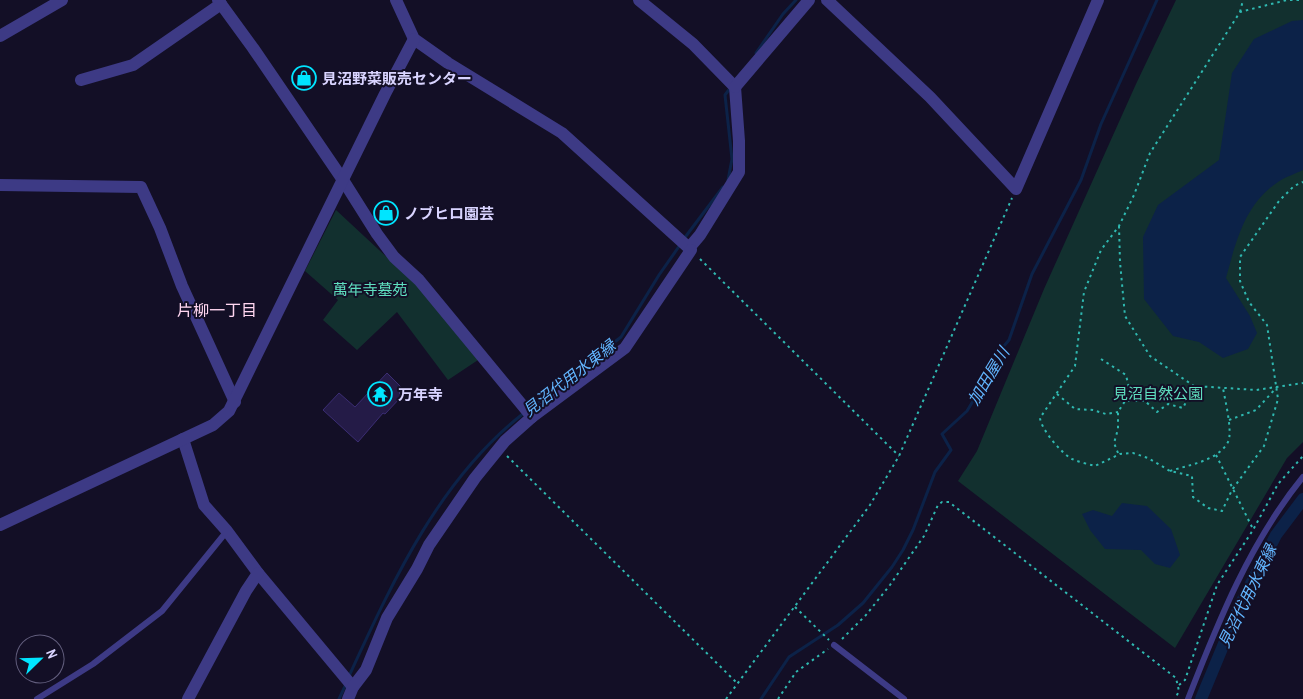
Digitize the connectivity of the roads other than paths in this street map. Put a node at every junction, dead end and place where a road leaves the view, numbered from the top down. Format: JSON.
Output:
{"nodes":[{"id":1,"x":62,"y":0,"type":"edge"},
{"id":2,"x":396,"y":0,"type":"edge"},
{"id":3,"x":639,"y":0,"type":"edge"},
{"id":4,"x":809,"y":0,"type":"edge"},
{"id":5,"x":827,"y":0,"type":"edge"},
{"id":6,"x":1098,"y":0,"type":"edge"},
{"id":7,"x":219,"y":2,"type":"edge"},
{"id":8,"x":0,"y":36,"type":"edge"},
{"id":9,"x":414,"y":39,"type":"junction"},
{"id":10,"x":81,"y":80,"type":"dead end"},
{"id":11,"x":735,"y":87,"type":"junction"},
{"id":12,"x":343,"y":180,"type":"junction"},
{"id":13,"x":0,"y":186,"type":"edge"},
{"id":14,"x":691,"y":250,"type":"road end"},
{"id":15,"x":235,"y":402,"type":"junction"},
{"id":16,"x":532,"y":418,"type":"junction"},
{"id":17,"x":184,"y":439,"type":"junction"},
{"id":18,"x":1303,"y":477,"type":"edge"},
{"id":19,"x":0,"y":525,"type":"edge"},
{"id":20,"x":227,"y":531,"type":"junction"},
{"id":21,"x":258,"y":573,"type":"junction"},
{"id":22,"x":832,"y":642,"type":"road end"},
{"id":23,"x":351,"y":693,"type":"edge"},
{"id":24,"x":37,"y":699,"type":"edge"},
{"id":25,"x":188,"y":699,"type":"edge"},
{"id":26,"x":904,"y":699,"type":"edge"},
{"id":27,"x":1188,"y":699,"type":"edge"}],
"edges":[{"from":1,"to":8,"type":"street"},
{"from":2,"to":9,"type":"street"},
{"from":3,"to":11,"type":"street"},
{"from":4,"to":11,"type":"street"},
{"from":5,"to":6,"type":"street"},
{"from":7,"to":10,"type":"street"},
{"from":7,"to":12,"type":"street"},
{"from":9,"to":11,"type":"street"},
{"from":9,"to":12,"type":"street"},
{"from":12,"to":15,"type":"street"},
{"from":12,"to":16,"type":"street"},
{"from":13,"to":15,"type":"street"},
{"from":14,"to":16,"type":"street"},
{"from":15,"to":17,"type":"street"},
{"from":16,"to":23,"type":"street"},
{"from":17,"to":19,"type":"street"},
{"from":17,"to":20,"type":"street"},
{"from":18,"to":27,"type":"lane"},
{"from":20,"to":21,"type":"street"},
{"from":20,"to":24,"type":"lane"},
{"from":21,"to":23,"type":"street"},
{"from":21,"to":25,"type":"street"},
{"from":22,"to":26,"type":"lane"}]}
